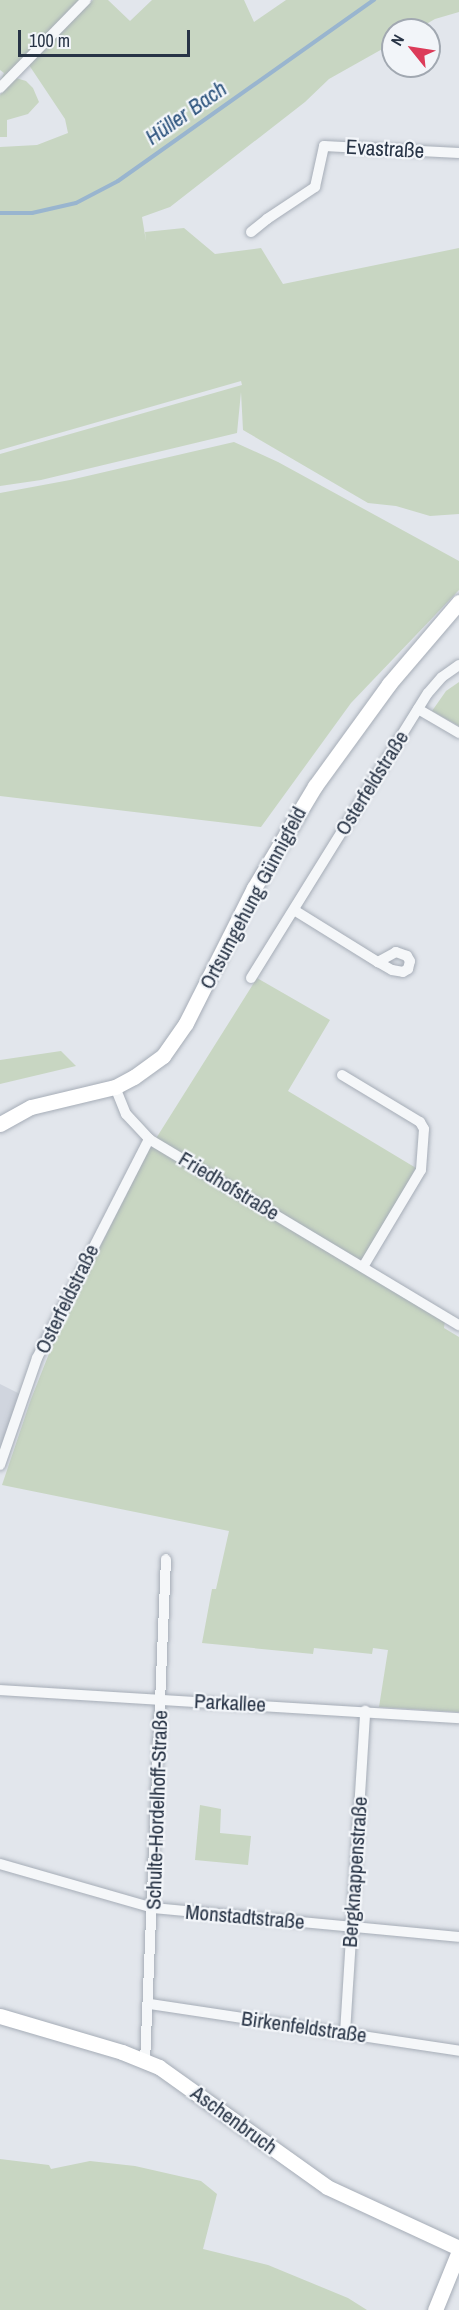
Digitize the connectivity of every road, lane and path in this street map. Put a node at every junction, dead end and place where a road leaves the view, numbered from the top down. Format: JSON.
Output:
{"nodes":[{"id":1,"x":86,"y":0,"type":"edge"},
{"id":2,"x":0,"y":88,"type":"edge"},
{"id":3,"x":459,"y":153,"type":"edge"},
{"id":4,"x":251,"y":232,"type":"dead end"},
{"id":5,"x":459,"y":602,"type":"edge"},
{"id":6,"x":459,"y":665,"type":"edge"},
{"id":7,"x":418,"y":709,"type":"junction"},
{"id":8,"x":459,"y":733,"type":"edge"},
{"id":9,"x":294,"y":909,"type":"junction"},
{"id":10,"x":378,"y":962,"type":"dead end"},
{"id":11,"x":251,"y":978,"type":"dead end"},
{"id":12,"x":342,"y":1075,"type":"dead end"},
{"id":13,"x":115,"y":1087,"type":"junction"},
{"id":14,"x":0,"y":1124,"type":"edge"},
{"id":15,"x":149,"y":1139,"type":"junction"},
{"id":16,"x":363,"y":1267,"type":"junction"},
{"id":17,"x":459,"y":1325,"type":"edge"},
{"id":18,"x":0,"y":1465,"type":"edge"},
{"id":19,"x":166,"y":1559,"type":"dead end"},
{"id":20,"x":0,"y":1690,"type":"edge"},
{"id":21,"x":161,"y":1700,"type":"junction"},
{"id":22,"x":365,"y":1711,"type":"junction"},
{"id":23,"x":459,"y":1718,"type":"edge"},
{"id":24,"x":0,"y":1864,"type":"edge"},
{"id":25,"x":153,"y":1908,"type":"junction"},
{"id":26,"x":351,"y":1926,"type":"junction"},
{"id":27,"x":459,"y":1936,"type":"edge"},
{"id":28,"x":150,"y":2004,"type":"junction"},
{"id":29,"x":0,"y":2016,"type":"edge"},
{"id":30,"x":345,"y":2033,"type":"junction"},
{"id":31,"x":459,"y":2051,"type":"edge"},
{"id":32,"x":146,"y":2061,"type":"junction"},
{"id":33,"x":459,"y":2249,"type":"edge"},
{"id":34,"x":435,"y":2310,"type":"edge"}],
"edges":[{"from":1,"to":2,"type":"street"},
{"from":3,"to":4,"type":"street","name":"Evastraße"},
{"from":5,"to":13,"type":"street","name":"Ortsumgehung Günnigfeld"},
{"from":6,"to":7,"type":"street","name":"Osterfeldstraße"},
{"from":7,"to":8,"type":"street"},
{"from":7,"to":9,"type":"street","name":"Osterfeldstraße"},
{"from":9,"to":10,"type":"street"},
{"from":9,"to":11,"type":"street","name":"Osterfeldstraße"},
{"from":12,"to":16,"type":"street"},
{"from":13,"to":14,"type":"street","name":"Ortsumgehung Günnigfeld"},
{"from":13,"to":15,"type":"street","name":"Friedhofstraße"},
{"from":15,"to":16,"type":"street","name":"Friedhofstraße"},
{"from":15,"to":18,"type":"street","name":"Osterfeldstraße"},
{"from":16,"to":17,"type":"street","name":"Friedhofstraße"},
{"from":19,"to":21,"type":"street","name":"Schulte-Hordelhoff-Straße"},
{"from":20,"to":21,"type":"street","name":"Parkallee"},
{"from":21,"to":22,"type":"street","name":"Parkallee"},
{"from":21,"to":25,"type":"street","name":"Schulte-Hordelhoff-Straße"},
{"from":22,"to":23,"type":"street","name":"Parkallee"},
{"from":22,"to":26,"type":"street","name":"Bergknappenstraße"},
{"from":24,"to":25,"type":"street","name":"Monstadtstraße"},
{"from":25,"to":26,"type":"street","name":"Monstadtstraße"},
{"from":25,"to":28,"type":"street","name":"Schulte-Hordelhoff-Straße"},
{"from":26,"to":27,"type":"street","name":"Monstadtstraße"},
{"from":26,"to":30,"type":"street","name":"Bergknappenstraße"},
{"from":28,"to":30,"type":"street","name":"Birkenfeldstraße"},
{"from":28,"to":32,"type":"street","name":"Schulte-Hordelhoff-Straße"},
{"from":29,"to":32,"type":"street","name":"Aschenbruch"},
{"from":30,"to":31,"type":"street","name":"Birkenfeldstraße"},
{"from":32,"to":33,"type":"street","name":"Aschenbruch"},
{"from":33,"to":34,"type":"street","name":"Aschenbruch"}]}
